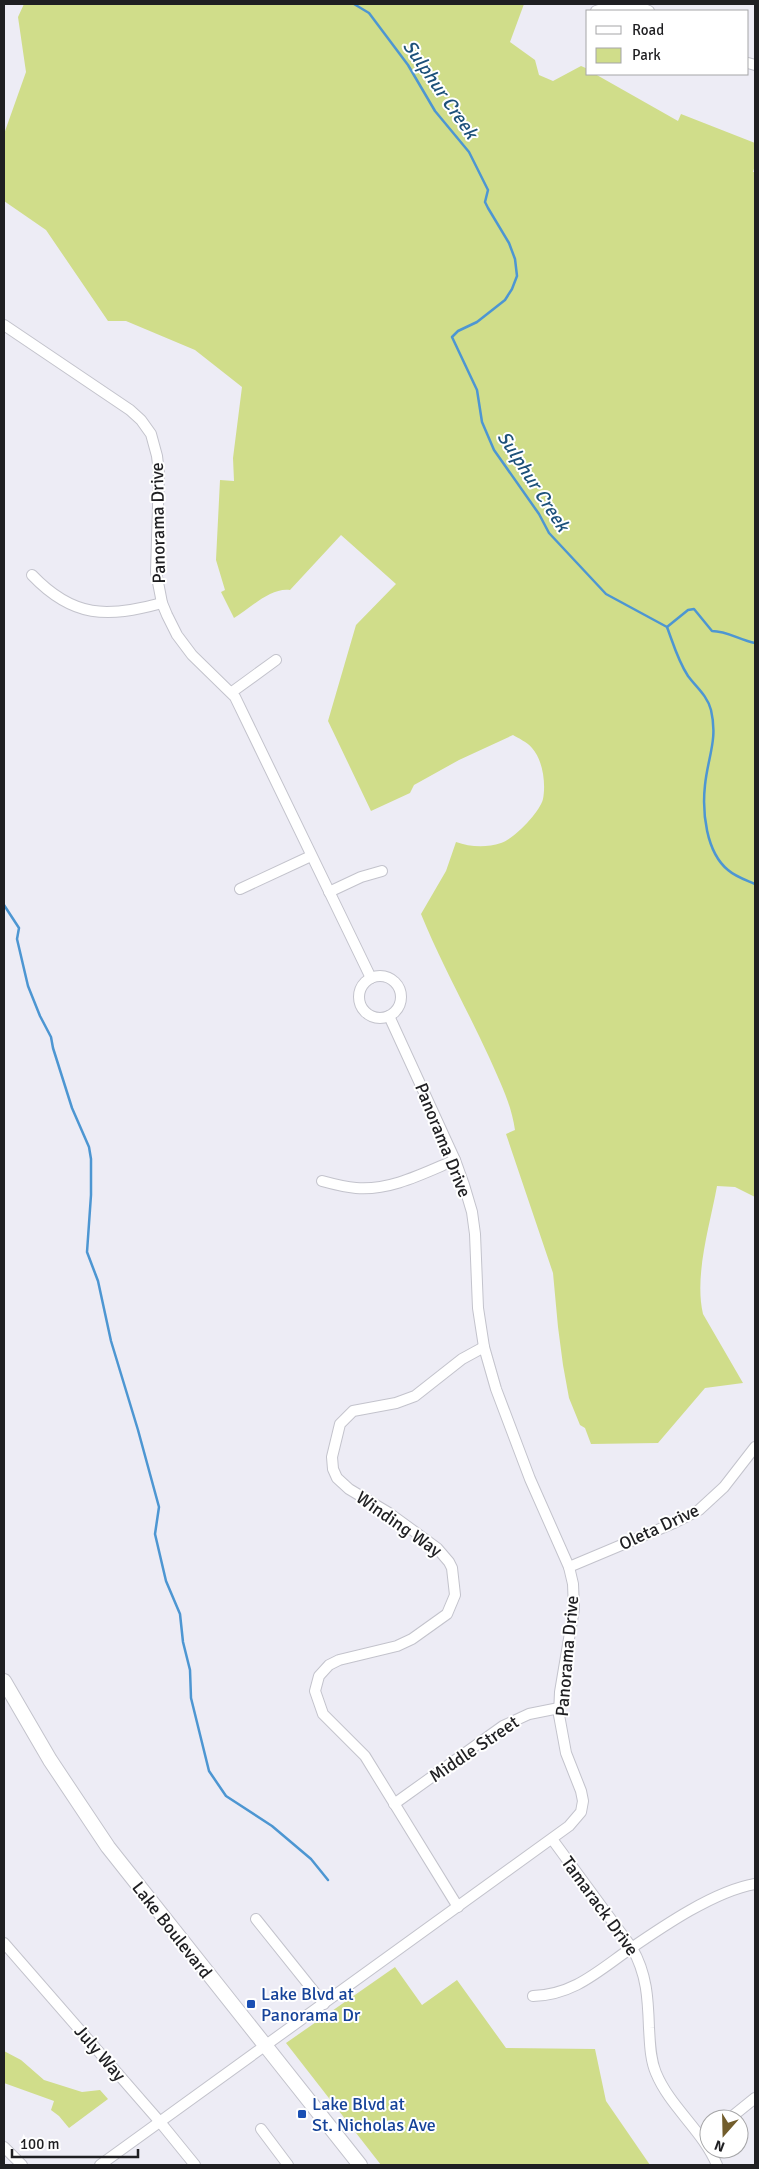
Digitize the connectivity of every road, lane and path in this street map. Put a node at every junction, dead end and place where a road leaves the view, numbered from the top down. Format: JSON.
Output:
{"nodes":[{"id":1,"x":600,"y":10,"type":"edge"},
{"id":2,"x":646,"y":10,"type":"edge"},
{"id":3,"x":4,"y":325,"type":"edge"},
{"id":4,"x":32,"y":575,"type":"dead end"},
{"id":5,"x":162,"y":603,"type":"junction"},
{"id":6,"x":276,"y":660,"type":"dead end"},
{"id":7,"x":232,"y":692,"type":"junction"},
{"id":8,"x":311,"y":856,"type":"junction"},
{"id":9,"x":382,"y":871,"type":"dead end"},
{"id":10,"x":240,"y":889,"type":"dead end"},
{"id":11,"x":329,"y":892,"type":"junction"},
{"id":12,"x":371,"y":978,"type":"junction"},
{"id":13,"x":389,"y":1016,"type":"junction"},
{"id":14,"x":455,"y":1160,"type":"junction"},
{"id":15,"x":322,"y":1181,"type":"dead end"},
{"id":16,"x":484,"y":1347,"type":"junction"},
{"id":17,"x":755,"y":1447,"type":"edge"},
{"id":18,"x":569,"y":1567,"type":"junction"},
{"id":19,"x":4,"y":1681,"type":"edge"},
{"id":20,"x":559,"y":1708,"type":"junction"},
{"id":21,"x":394,"y":1804,"type":"junction"},
{"id":22,"x":552,"y":1839,"type":"junction"},
{"id":23,"x":755,"y":1884,"type":"edge"},
{"id":24,"x":458,"y":1907,"type":"junction"},
{"id":25,"x":256,"y":1919,"type":"dead end"},
{"id":26,"x":4,"y":1943,"type":"edge"},
{"id":27,"x":632,"y":1948,"type":"junction"},
{"id":28,"x":533,"y":1996,"type":"dead end"},
{"id":29,"x":324,"y":2004,"type":"junction"},
{"id":30,"x":265,"y":2047,"type":"junction"},
{"id":31,"x":755,"y":2098,"type":"edge"},
{"id":32,"x":741,"y":2109,"type":"edge"},
{"id":33,"x":160,"y":2122,"type":"junction"},
{"id":34,"x":261,"y":2129,"type":"dead end"},
{"id":35,"x":699,"y":2131,"type":"edge"},
{"id":36,"x":4,"y":2147,"type":"edge"},
{"id":37,"x":22,"y":2165,"type":"edge"},
{"id":38,"x":100,"y":2165,"type":"edge"},
{"id":39,"x":195,"y":2165,"type":"edge"},
{"id":40,"x":288,"y":2165,"type":"edge"},
{"id":41,"x":360,"y":2165,"type":"edge"}],
"edges":[{"from":1,"to":2,"type":"street"},
{"from":3,"to":5,"type":"street","name":"Panorama Drive"},
{"from":4,"to":5,"type":"street"},
{"from":5,"to":7,"type":"street","name":"Panorama Drive"},
{"from":6,"to":7,"type":"street"},
{"from":7,"to":8,"type":"street","name":"Panorama Drive"},
{"from":8,"to":10,"type":"street"},
{"from":8,"to":11,"type":"street","name":"Panorama Drive"},
{"from":9,"to":11,"type":"street"},
{"from":11,"to":12,"type":"street","name":"Panorama Drive"},
{"from":12,"to":13,"type":"street"},
{"from":12,"to":13,"type":"street"},
{"from":13,"to":14,"type":"street","name":"Panorama Drive"},
{"from":14,"to":15,"type":"street"},
{"from":14,"to":16,"type":"street","name":"Panorama Drive"},
{"from":16,"to":18,"type":"street","name":"Panorama Drive"},
{"from":16,"to":21,"type":"street","name":"Winding Way"},
{"from":17,"to":18,"type":"street","name":"Oleta Drive"},
{"from":18,"to":20,"type":"street","name":"Panorama Drive"},
{"from":19,"to":30,"type":"main road","name":"Lake Boulevard"},
{"from":20,"to":21,"type":"street","name":"Middle Street"},
{"from":20,"to":22,"type":"street","name":"Panorama Drive"},
{"from":21,"to":24,"type":"street","name":"Winding Way"},
{"from":22,"to":24,"type":"street","name":"Panorama Drive"},
{"from":22,"to":27,"type":"street","name":"Tamarack Drive"},
{"from":23,"to":27,"type":"street"},
{"from":24,"to":29,"type":"street","name":"Panorama Drive"},
{"from":25,"to":29,"type":"street"},
{"from":26,"to":33,"type":"street","name":"July Way"},
{"from":27,"to":28,"type":"street"},
{"from":27,"to":35,"type":"street","name":"Tamarack Drive"},
{"from":29,"to":30,"type":"street","name":"Panorama Drive"},
{"from":30,"to":33,"type":"street","name":"Panorama Drive"},
{"from":30,"to":41,"type":"main road","name":"Lake Boulevard"},
{"from":31,"to":32,"type":"street"},
{"from":33,"to":38,"type":"street","name":"Panorama Drive"},
{"from":33,"to":39,"type":"street","name":"July Way"},
{"from":34,"to":40,"type":"street"},
{"from":36,"to":37,"type":"street"}]}
